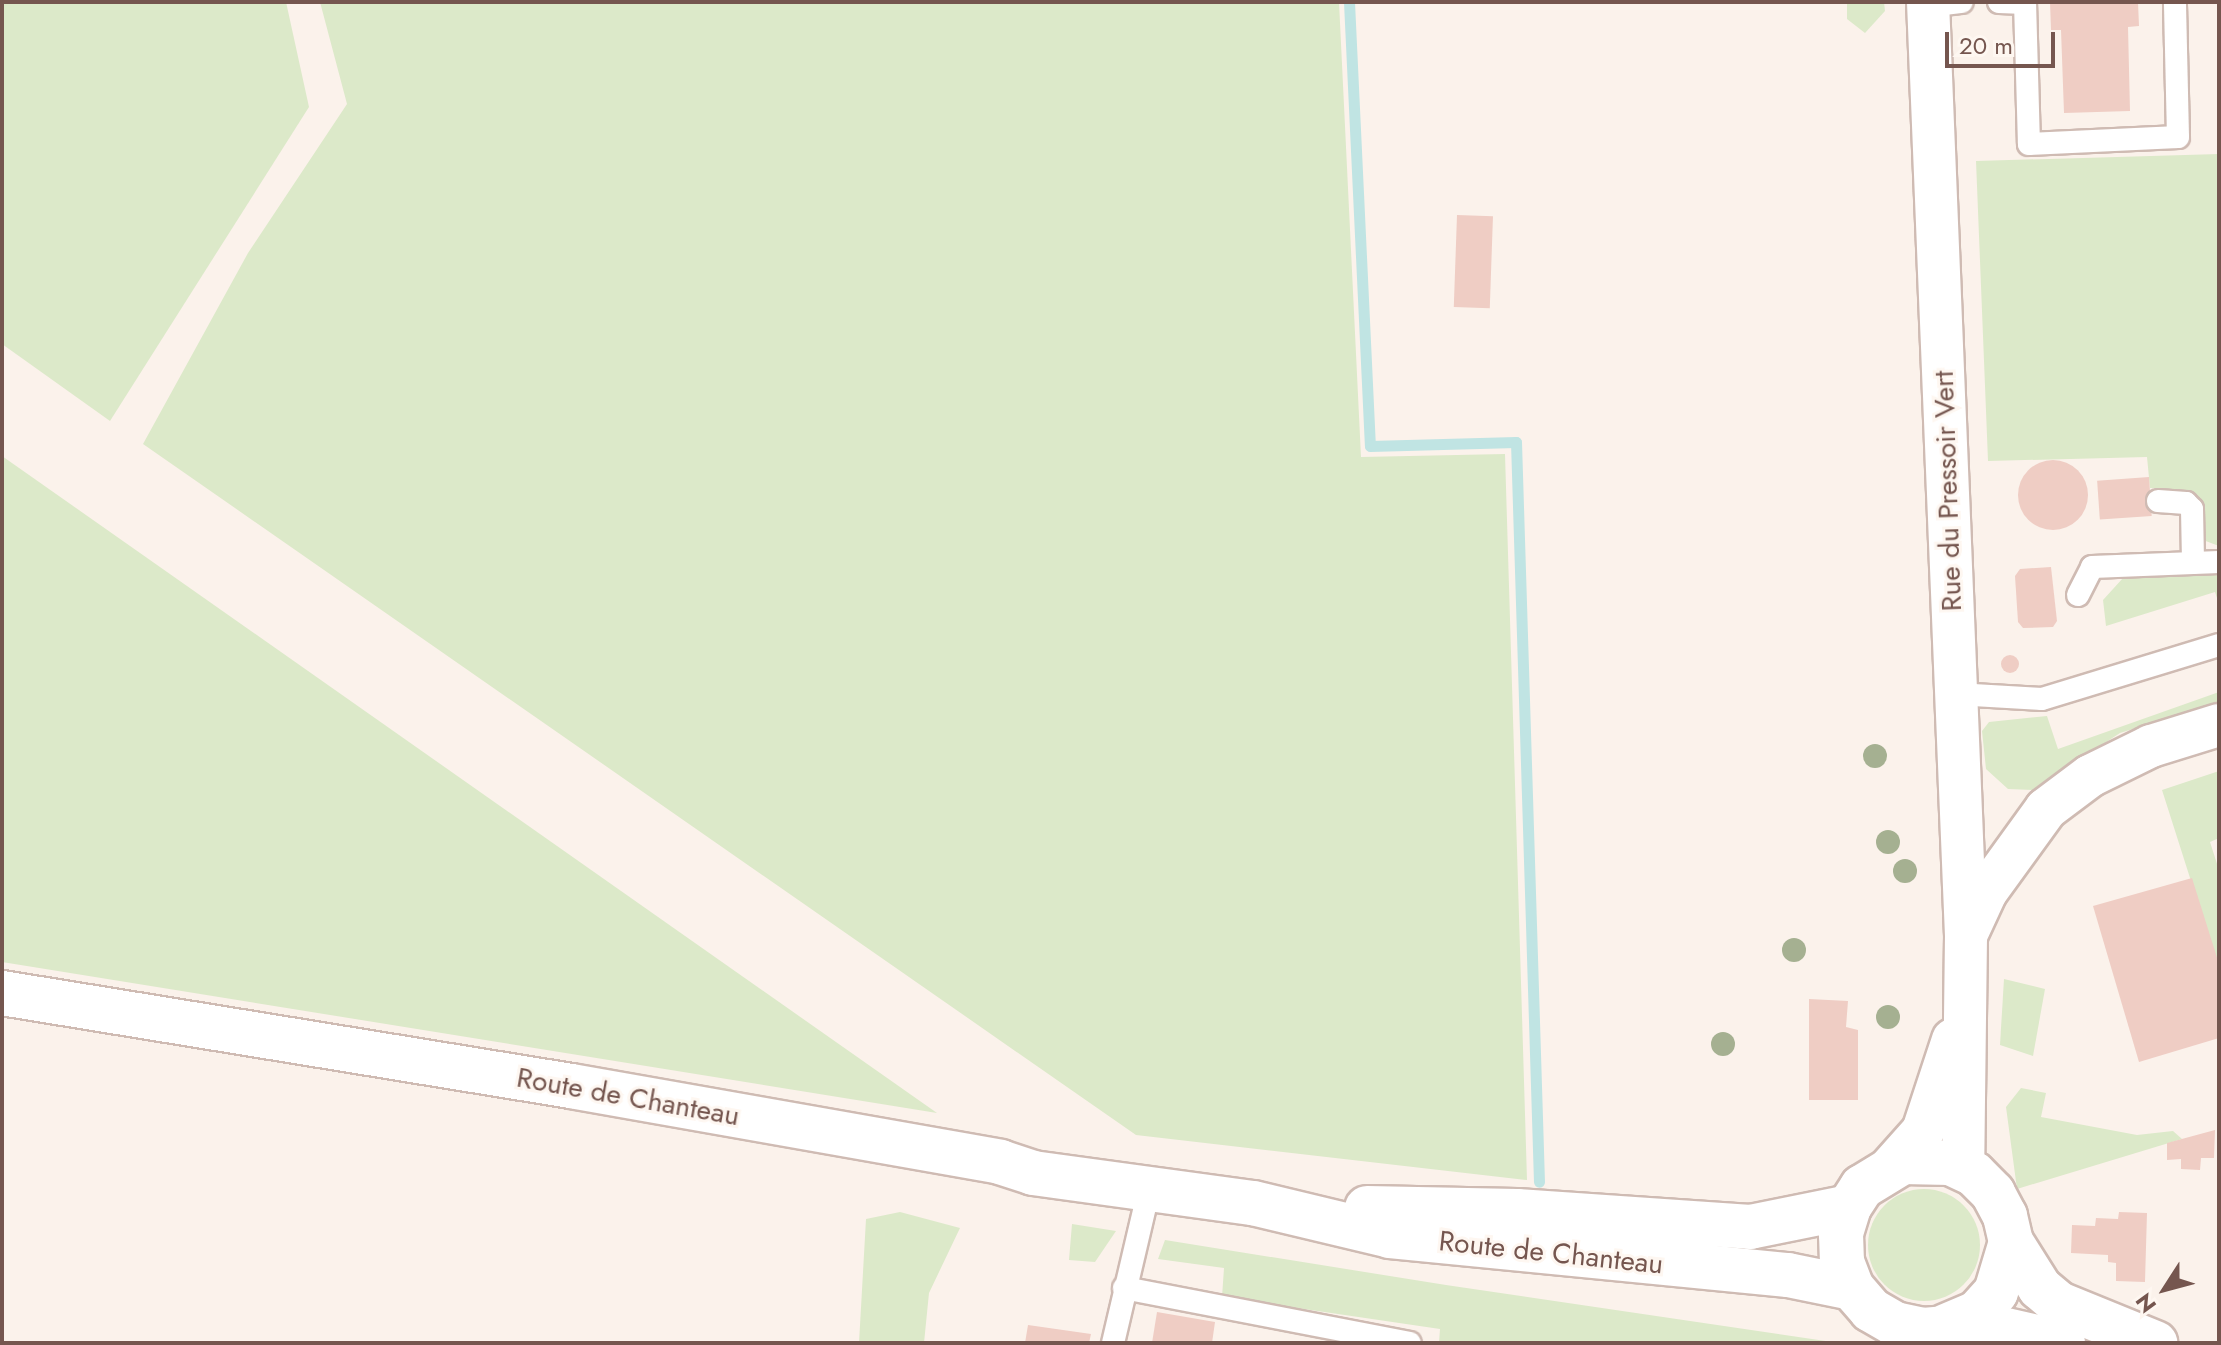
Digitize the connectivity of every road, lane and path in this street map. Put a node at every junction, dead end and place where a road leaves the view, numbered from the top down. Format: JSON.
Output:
{"nodes":[{"id":1,"x":1999,"y":2,"type":"edge"},
{"id":2,"x":2025,"y":2,"type":"edge"},
{"id":3,"x":2175,"y":2,"type":"edge"},
{"id":4,"x":1939,"y":3,"type":"edge"},
{"id":5,"x":2158,"y":501,"type":"dead end"},
{"id":6,"x":2219,"y":562,"type":"edge"},
{"id":7,"x":2193,"y":563,"type":"junction"},
{"id":8,"x":2078,"y":595,"type":"dead end"},
{"id":9,"x":2219,"y":645,"type":"edge"},
{"id":10,"x":1956,"y":694,"type":"junction"},
{"id":11,"x":2219,"y":725,"type":"edge"},
{"id":12,"x":1966,"y":936,"type":"junction"},
{"id":13,"x":1966,"y":981,"type":"junction"},
{"id":14,"x":2,"y":993,"type":"edge"},
{"id":15,"x":1891,"y":1167,"type":"junction"},
{"id":16,"x":1963,"y":1169,"type":"junction"},
{"id":17,"x":1149,"y":1189,"type":"junction"},
{"id":18,"x":1253,"y":1203,"type":"junction"},
{"id":19,"x":1849,"y":1207,"type":"junction"},
{"id":20,"x":2011,"y":1242,"type":"junction"},
{"id":21,"x":1124,"y":1288,"type":"junction"},
{"id":22,"x":1852,"y":1288,"type":"junction"},
{"id":23,"x":1946,"y":1326,"type":"junction"},
{"id":24,"x":1113,"y":1343,"type":"edge"},
{"id":25,"x":1410,"y":1343,"type":"edge"},
{"id":26,"x":2063,"y":1343,"type":"edge"},
{"id":27,"x":2155,"y":1343,"type":"edge"}],
"edges":[{"from":1,"to":2,"type":"lane"},
{"from":2,"to":3,"type":"lane"},
{"from":4,"to":10,"type":"street","name":"Rue du Pressoir Vert"},
{"from":5,"to":7,"type":"lane"},
{"from":6,"to":7,"type":"lane"},
{"from":7,"to":8,"type":"lane"},
{"from":9,"to":10,"type":"lane"},
{"from":10,"to":12,"type":"street","name":"Rue du Pressoir Vert"},
{"from":11,"to":12,"type":"street"},
{"from":12,"to":13,"type":"street","name":"Rue du Pressoir Vert"},
{"from":13,"to":15,"type":"street","name":"Rue du Pressoir Vert"},
{"from":13,"to":16,"type":"street","name":"Rue du Pressoir Vert"},
{"from":14,"to":17,"type":"main road","name":"Route de Chanteau"},
{"from":15,"to":16,"type":"main road"},
{"from":15,"to":19,"type":"main road"},
{"from":16,"to":20,"type":"main road"},
{"from":17,"to":18,"type":"main road","name":"Route de Chanteau"},
{"from":17,"to":21,"type":"lane"},
{"from":18,"to":19,"type":"main road","name":"Route de Chanteau"},
{"from":18,"to":22,"type":"main road","name":"Route de Chanteau"},
{"from":19,"to":22,"type":"main road"},
{"from":20,"to":23,"type":"main road"},
{"from":20,"to":27,"type":"main road"},
{"from":21,"to":24,"type":"lane"},
{"from":21,"to":25,"type":"lane"},
{"from":22,"to":23,"type":"main road"},
{"from":23,"to":26,"type":"main road"}]}
